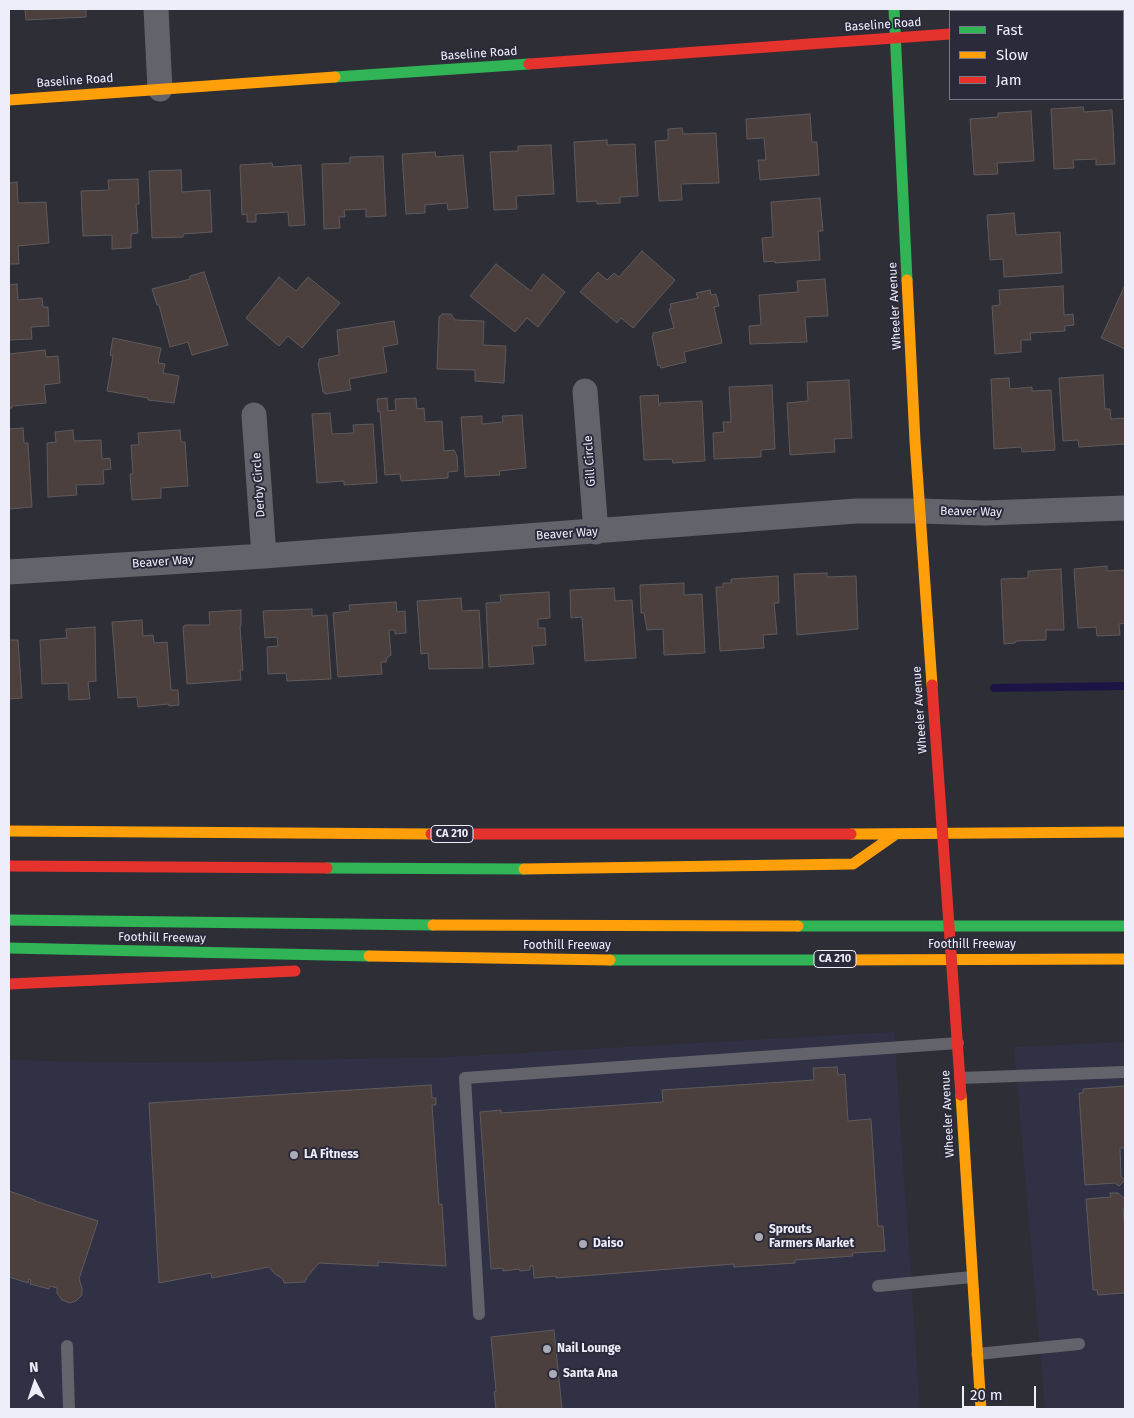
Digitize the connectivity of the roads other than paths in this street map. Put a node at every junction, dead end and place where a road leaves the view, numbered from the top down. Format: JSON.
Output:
{"nodes":[{"id":1,"x":156,"y":9,"type":"edge"},
{"id":2,"x":894,"y":9,"type":"edge"},
{"id":3,"x":949,"y":34,"type":"edge"},
{"id":4,"x":895,"y":38,"type":"junction"},
{"id":5,"x":160,"y":89,"type":"junction"},
{"id":6,"x":9,"y":100,"type":"edge"},
{"id":7,"x":585,"y":391,"type":"dead end"},
{"id":8,"x":254,"y":415,"type":"dead end"},
{"id":9,"x":1125,"y":508,"type":"edge"},
{"id":10,"x":920,"y":511,"type":"junction"},
{"id":11,"x":596,"y":532,"type":"junction"},
{"id":12,"x":264,"y":556,"type":"junction"},
{"id":13,"x":9,"y":572,"type":"edge"},
{"id":14,"x":9,"y":831,"type":"edge"},
{"id":15,"x":1125,"y":832,"type":"edge"},
{"id":16,"x":896,"y":834,"type":"junction"},
{"id":17,"x":9,"y":866,"type":"edge"},
{"id":18,"x":9,"y":920,"type":"edge"},
{"id":19,"x":1125,"y":926,"type":"edge"},
{"id":20,"x":9,"y":948,"type":"edge"},
{"id":21,"x":1125,"y":958,"type":"edge"},
{"id":22,"x":544,"y":960,"type":"junction"},
{"id":23,"x":375,"y":968,"type":"dead end"},
{"id":24,"x":306,"y":971,"type":"dead end"},
{"id":25,"x":9,"y":984,"type":"edge"},
{"id":26,"x":958,"y":1043,"type":"junction"},
{"id":27,"x":1125,"y":1072,"type":"edge"},
{"id":28,"x":960,"y":1078,"type":"junction"},
{"id":29,"x":972,"y":1277,"type":"junction"},
{"id":30,"x":878,"y":1286,"type":"dead end"},
{"id":31,"x":479,"y":1314,"type":"dead end"},
{"id":32,"x":1080,"y":1344,"type":"dead end"},
{"id":33,"x":67,"y":1346,"type":"dead end"},
{"id":34,"x":977,"y":1354,"type":"junction"},
{"id":35,"x":69,"y":1409,"type":"edge"},
{"id":36,"x":982,"y":1409,"type":"edge"}],
"edges":[{"from":1,"to":5,"type":"street"},
{"from":2,"to":4,"type":"main road","name":"Wheeler Avenue"},
{"from":3,"to":4,"type":"main road","name":"Baseline Road"},
{"from":4,"to":5,"type":"main road","name":"Baseline Road"},
{"from":4,"to":10,"type":"main road","name":"Wheeler Avenue"},
{"from":5,"to":6,"type":"main road","name":"Baseline Road"},
{"from":7,"to":11,"type":"street","name":"Gill Circle"},
{"from":8,"to":12,"type":"street","name":"Derby Circle"},
{"from":9,"to":10,"type":"street","name":"Beaver Way"},
{"from":10,"to":11,"type":"street","name":"Beaver Way"},
{"from":10,"to":26,"type":"main road","name":"Wheeler Avenue"},
{"from":11,"to":12,"type":"street","name":"Beaver Way"},
{"from":12,"to":13,"type":"street","name":"Beaver Way"},
{"from":14,"to":16,"type":"main road","number":"CA 210"},
{"from":15,"to":16,"type":"main road","number":"CA 210"},
{"from":16,"to":17,"type":"main road"},
{"from":18,"to":19,"type":"main road"},
{"from":20,"to":22,"type":"main road","name":"Foothill Freeway","number":"CA 210"},
{"from":21,"to":22,"type":"main road","name":"Foothill Freeway","number":"CA 210"},
{"from":22,"to":23,"type":"main road"},
{"from":24,"to":25,"type":"main road"},
{"from":26,"to":28,"type":"main road","name":"Wheeler Avenue"},
{"from":26,"to":31,"type":"lane"},
{"from":27,"to":28,"type":"lane"},
{"from":28,"to":29,"type":"main road","name":"Wheeler Avenue"},
{"from":29,"to":30,"type":"lane"},
{"from":29,"to":34,"type":"main road","name":"Wheeler Avenue"},
{"from":32,"to":34,"type":"lane"},
{"from":33,"to":35,"type":"lane"},
{"from":34,"to":36,"type":"main road","name":"Wheeler Avenue"}]}
